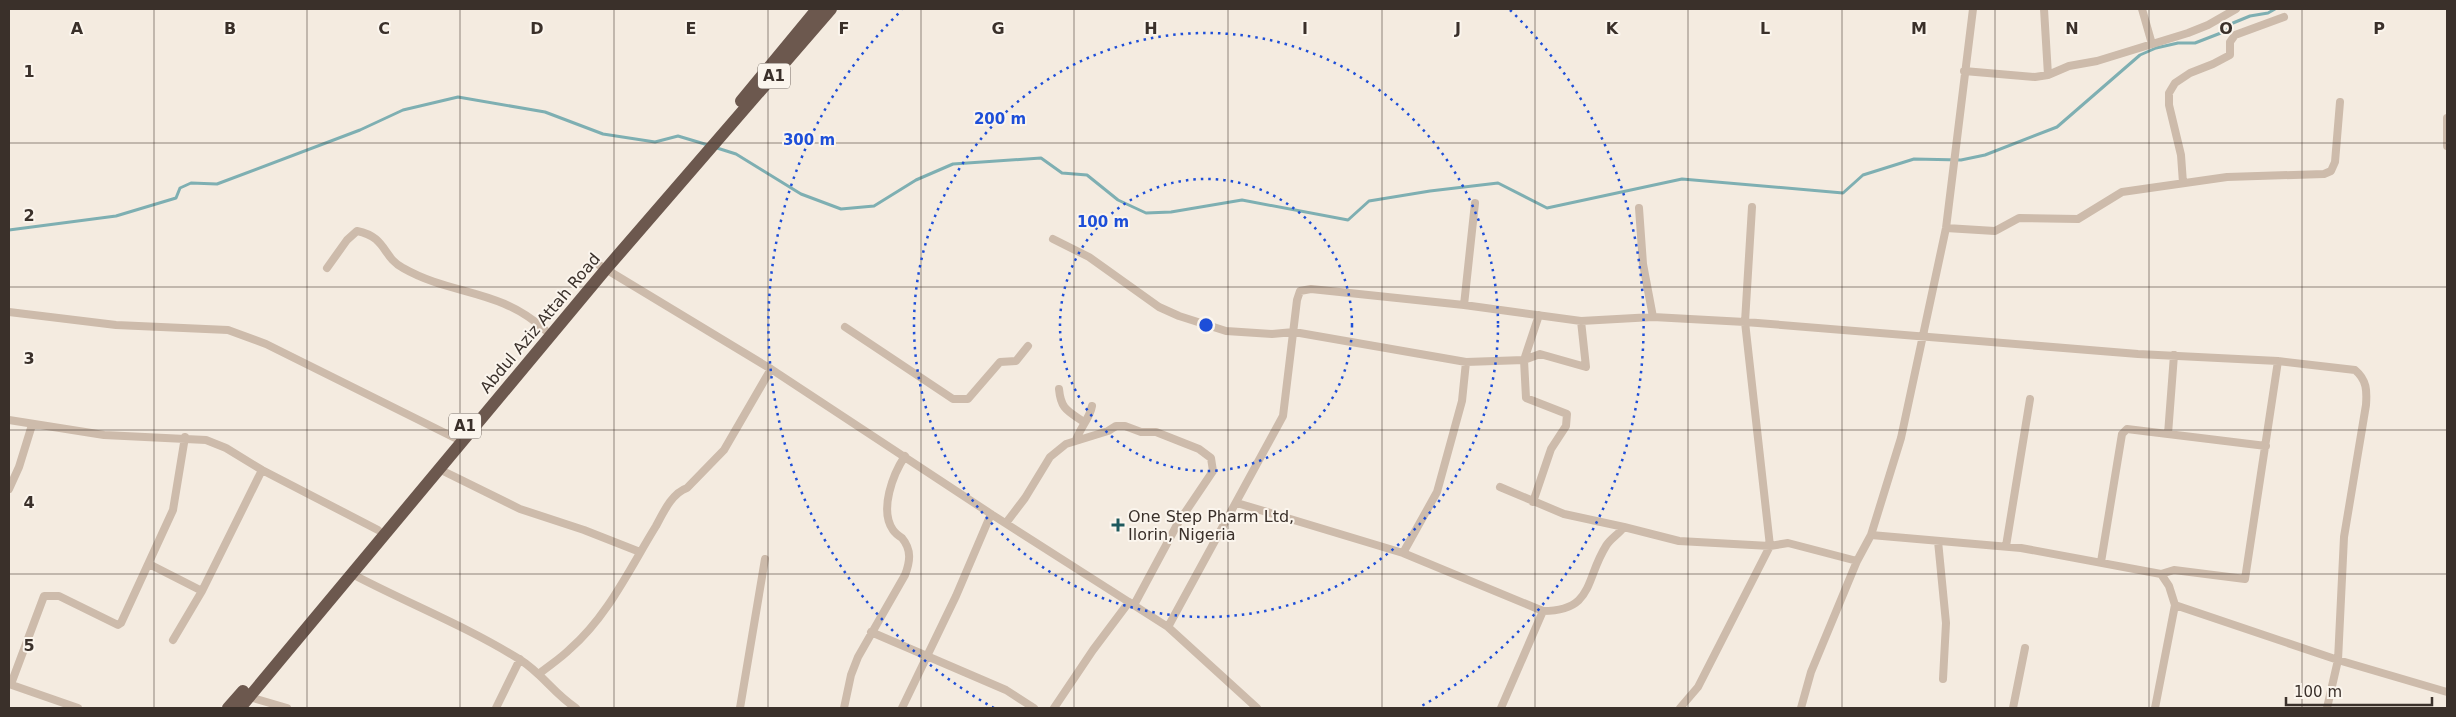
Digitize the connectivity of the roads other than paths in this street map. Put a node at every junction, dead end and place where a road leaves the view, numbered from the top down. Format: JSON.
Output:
{"nodes":[{"id":1,"x":817,"y":9,"type":"edge"},
{"id":2,"x":831,"y":9,"type":"edge"},
{"id":3,"x":1973,"y":9,"type":"edge"},
{"id":4,"x":2044,"y":9,"type":"edge"},
{"id":5,"x":2142,"y":9,"type":"edge"},
{"id":6,"x":2236,"y":9,"type":"edge"},
{"id":7,"x":2284,"y":17,"type":"dead end"},
{"id":8,"x":2152,"y":44,"type":"junction"},
{"id":9,"x":1964,"y":70,"type":"junction"},
{"id":10,"x":2048,"y":75,"type":"junction"},
{"id":11,"x":2340,"y":102,"type":"dead end"},
{"id":12,"x":2447,"y":118,"type":"edge"},
{"id":13,"x":709,"y":145,"type":"junction"},
{"id":14,"x":2447,"y":146,"type":"edge"},
{"id":15,"x":2183,"y":183,"type":"junction"},
{"id":16,"x":1475,"y":203,"type":"dead end"},
{"id":17,"x":1752,"y":207,"type":"dead end"},
{"id":18,"x":1639,"y":208,"type":"dead end"},
{"id":19,"x":1946,"y":228,"type":"junction"},
{"id":20,"x":1053,"y":239,"type":"dead end"},
{"id":21,"x":603,"y":267,"type":"junction"},
{"id":22,"x":326,"y":268,"type":"dead end"},
{"id":23,"x":1464,"y":305,"type":"junction"},
{"id":24,"x":9,"y":312,"type":"edge"},
{"id":25,"x":1539,"y":315,"type":"junction"},
{"id":26,"x":1653,"y":318,"type":"junction"},
{"id":27,"x":1581,"y":321,"type":"junction"},
{"id":28,"x":1744,"y":322,"type":"junction"},
{"id":29,"x":846,"y":328,"type":"dead end"},
{"id":30,"x":545,"y":330,"type":"junction"},
{"id":31,"x":1294,"y":332,"type":"junction"},
{"id":32,"x":1922,"y":336,"type":"junction"},
{"id":33,"x":1028,"y":346,"type":"dead end"},
{"id":34,"x":2174,"y":355,"type":"junction"},
{"id":35,"x":1524,"y":360,"type":"junction"},
{"id":36,"x":2278,"y":361,"type":"junction"},
{"id":37,"x":1466,"y":362,"type":"junction"},
{"id":38,"x":772,"y":368,"type":"junction"},
{"id":39,"x":1059,"y":389,"type":"dead end"},
{"id":40,"x":2030,"y":399,"type":"dead end"},
{"id":41,"x":1092,"y":406,"type":"dead end"},
{"id":42,"x":9,"y":420,"type":"edge"},
{"id":43,"x":1084,"y":422,"type":"junction"},
{"id":44,"x":32,"y":425,"type":"junction"},
{"id":45,"x":2168,"y":434,"type":"junction"},
{"id":46,"x":185,"y":437,"type":"junction"},
{"id":47,"x":455,"y":438,"type":"junction"},
{"id":48,"x":1076,"y":440,"type":"junction"},
{"id":49,"x":2266,"y":446,"type":"junction"},
{"id":50,"x":905,"y":456,"type":"junction"},
{"id":51,"x":439,"y":469,"type":"junction"},
{"id":52,"x":262,"y":470,"type":"junction"},
{"id":53,"x":1500,"y":487,"type":"dead end"},
{"id":54,"x":9,"y":489,"type":"edge"},
{"id":55,"x":1533,"y":502,"type":"junction"},
{"id":56,"x":1237,"y":503,"type":"junction"},
{"id":57,"x":991,"y":514,"type":"junction"},
{"id":58,"x":1006,"y":523,"type":"junction"},
{"id":59,"x":1624,"y":527,"type":"junction"},
{"id":60,"x":378,"y":530,"type":"junction"},
{"id":61,"x":1871,"y":535,"type":"junction"},
{"id":62,"x":1938,"y":541,"type":"junction"},
{"id":63,"x":1770,"y":546,"type":"junction"},
{"id":64,"x":2006,"y":546,"type":"junction"},
{"id":65,"x":640,"y":552,"type":"junction"},
{"id":66,"x":1403,"y":553,"type":"junction"},
{"id":67,"x":765,"y":559,"type":"dead end"},
{"id":68,"x":1857,"y":561,"type":"junction"},
{"id":69,"x":2101,"y":562,"type":"junction"},
{"id":70,"x":149,"y":564,"type":"junction"},
{"id":71,"x":352,"y":574,"type":"junction"},
{"id":72,"x":2161,"y":574,"type":"junction"},
{"id":73,"x":202,"y":591,"type":"junction"},
{"id":74,"x":1131,"y":604,"type":"junction"},
{"id":75,"x":2175,"y":605,"type":"junction"},
{"id":76,"x":1542,"y":612,"type":"junction"},
{"id":77,"x":1168,"y":627,"type":"junction"},
{"id":78,"x":871,"y":632,"type":"junction"},
{"id":79,"x":172,"y":640,"type":"dead end"},
{"id":80,"x":2025,"y":648,"type":"dead end"},
{"id":81,"x":927,"y":655,"type":"junction"},
{"id":82,"x":520,"y":659,"type":"junction"},
{"id":83,"x":2338,"y":660,"type":"junction"},
{"id":84,"x":540,"y":673,"type":"junction"},
{"id":85,"x":1943,"y":678,"type":"dead end"},
{"id":86,"x":10,"y":684,"type":"edge"},
{"id":87,"x":2447,"y":692,"type":"edge"},
{"id":88,"x":245,"y":695,"type":"junction"},
{"id":89,"x":78,"y":708,"type":"edge"},
{"id":90,"x":228,"y":708,"type":"edge"},
{"id":91,"x":240,"y":708,"type":"edge"},
{"id":92,"x":287,"y":708,"type":"edge"},
{"id":93,"x":496,"y":708,"type":"edge"},
{"id":94,"x":576,"y":708,"type":"edge"},
{"id":95,"x":740,"y":708,"type":"edge"},
{"id":96,"x":844,"y":708,"type":"edge"},
{"id":97,"x":902,"y":708,"type":"edge"},
{"id":98,"x":1034,"y":708,"type":"edge"},
{"id":99,"x":1054,"y":708,"type":"edge"},
{"id":100,"x":1258,"y":708,"type":"edge"},
{"id":101,"x":1501,"y":708,"type":"edge"},
{"id":102,"x":1680,"y":708,"type":"edge"},
{"id":103,"x":1801,"y":708,"type":"edge"},
{"id":104,"x":2013,"y":708,"type":"edge"},
{"id":105,"x":2155,"y":708,"type":"edge"},
{"id":106,"x":2327,"y":708,"type":"edge"}],
"edges":[{"from":1,"to":13,"type":"highway","name":"Abdul Aziz Attah Road","number":"A1"},
{"from":2,"to":13,"type":"highway","name":"Abdul Aziz Attah Road","number":"A1"},
{"from":3,"to":9,"type":"street"},
{"from":4,"to":10,"type":"street"},
{"from":5,"to":8,"type":"street"},
{"from":6,"to":8,"type":"street"},
{"from":7,"to":15,"type":"street"},
{"from":8,"to":10,"type":"street"},
{"from":9,"to":10,"type":"street"},
{"from":9,"to":19,"type":"street"},
{"from":11,"to":15,"type":"street"},
{"from":12,"to":14,"type":"street"},
{"from":13,"to":21,"type":"highway","name":"Abdul Aziz Attah Road","number":"A1"},
{"from":15,"to":19,"type":"street"},
{"from":16,"to":23,"type":"street"},
{"from":17,"to":28,"type":"street"},
{"from":18,"to":26,"type":"street"},
{"from":19,"to":32,"type":"street"},
{"from":20,"to":31,"type":"street"},
{"from":21,"to":30,"type":"highway","name":"Abdul Aziz Attah Road","number":"A1"},
{"from":21,"to":38,"type":"street"},
{"from":21,"to":51,"type":"highway","name":"Abdul Aziz Attah Road","number":"A1"},
{"from":22,"to":30,"type":"street"},
{"from":23,"to":25,"type":"street"},
{"from":23,"to":31,"type":"street"},
{"from":24,"to":47,"type":"street"},
{"from":25,"to":27,"type":"street"},
{"from":25,"to":35,"type":"street"},
{"from":26,"to":27,"type":"street"},
{"from":26,"to":28,"type":"street"},
{"from":27,"to":35,"type":"street"},
{"from":28,"to":32,"type":"street"},
{"from":28,"to":63,"type":"street"},
{"from":29,"to":33,"type":"street"},
{"from":30,"to":47,"type":"highway","name":"Abdul Aziz Attah Road","number":"A1"},
{"from":31,"to":37,"type":"street"},
{"from":31,"to":56,"type":"street"},
{"from":32,"to":34,"type":"street"},
{"from":32,"to":61,"type":"street"},
{"from":34,"to":36,"type":"street"},
{"from":34,"to":45,"type":"street"},
{"from":35,"to":37,"type":"street"},
{"from":35,"to":55,"type":"street"},
{"from":36,"to":49,"type":"street"},
{"from":36,"to":83,"type":"street"},
{"from":37,"to":66,"type":"street"},
{"from":38,"to":50,"type":"street"},
{"from":38,"to":65,"type":"street"},
{"from":39,"to":43,"type":"street"},
{"from":40,"to":64,"type":"street"},
{"from":41,"to":43,"type":"street"},
{"from":42,"to":44,"type":"street"},
{"from":43,"to":48,"type":"street"},
{"from":44,"to":46,"type":"street"},
{"from":44,"to":54,"type":"street"},
{"from":45,"to":49,"type":"street"},
{"from":45,"to":69,"type":"street"},
{"from":46,"to":52,"type":"street"},
{"from":46,"to":70,"type":"street"},
{"from":47,"to":60,"type":"highway","name":"Abdul Aziz Attah Road","number":"A1"},
{"from":48,"to":58,"type":"street"},
{"from":48,"to":74,"type":"street"},
{"from":49,"to":72,"type":"street"},
{"from":50,"to":57,"type":"street"},
{"from":50,"to":78,"type":"street"},
{"from":51,"to":65,"type":"street"},
{"from":51,"to":71,"type":"highway","name":"Abdul Aziz Attah Road","number":"A1"},
{"from":52,"to":60,"type":"street"},
{"from":52,"to":73,"type":"street"},
{"from":53,"to":55,"type":"street"},
{"from":55,"to":59,"type":"street"},
{"from":56,"to":66,"type":"street"},
{"from":56,"to":77,"type":"street"},
{"from":57,"to":58,"type":"street"},
{"from":57,"to":81,"type":"street"},
{"from":58,"to":74,"type":"street"},
{"from":59,"to":63,"type":"street"},
{"from":59,"to":76,"type":"street"},
{"from":60,"to":88,"type":"highway","name":"Abdul Aziz Attah Road","number":"A1"},
{"from":61,"to":62,"type":"street"},
{"from":61,"to":68,"type":"street"},
{"from":62,"to":64,"type":"street"},
{"from":62,"to":85,"type":"street"},
{"from":63,"to":68,"type":"street"},
{"from":63,"to":102,"type":"street"},
{"from":64,"to":69,"type":"street"},
{"from":65,"to":84,"type":"street"},
{"from":66,"to":76,"type":"street"},
{"from":67,"to":95,"type":"street"},
{"from":68,"to":103,"type":"street"},
{"from":69,"to":72,"type":"street"},
{"from":70,"to":73,"type":"street"},
{"from":70,"to":86,"type":"street"},
{"from":71,"to":82,"type":"street"},
{"from":71,"to":88,"type":"highway","name":"Abdul Aziz Attah Road","number":"A1"},
{"from":72,"to":75,"type":"street"},
{"from":73,"to":79,"type":"street"},
{"from":74,"to":77,"type":"street"},
{"from":74,"to":99,"type":"street"},
{"from":75,"to":83,"type":"street"},
{"from":75,"to":105,"type":"street"},
{"from":76,"to":101,"type":"street"},
{"from":77,"to":100,"type":"street"},
{"from":78,"to":81,"type":"street"},
{"from":78,"to":96,"type":"street"},
{"from":80,"to":104,"type":"street"},
{"from":81,"to":97,"type":"street"},
{"from":81,"to":98,"type":"street"},
{"from":82,"to":84,"type":"street"},
{"from":82,"to":93,"type":"street"},
{"from":83,"to":87,"type":"street"},
{"from":83,"to":106,"type":"street"},
{"from":84,"to":94,"type":"street"},
{"from":86,"to":89,"type":"street"},
{"from":88,"to":90,"type":"highway","name":"Abdul Aziz Attah Road","number":"A1"},
{"from":88,"to":91,"type":"highway","name":"Abdul Aziz Attah Road","number":"A1"},
{"from":88,"to":92,"type":"street"}]}
